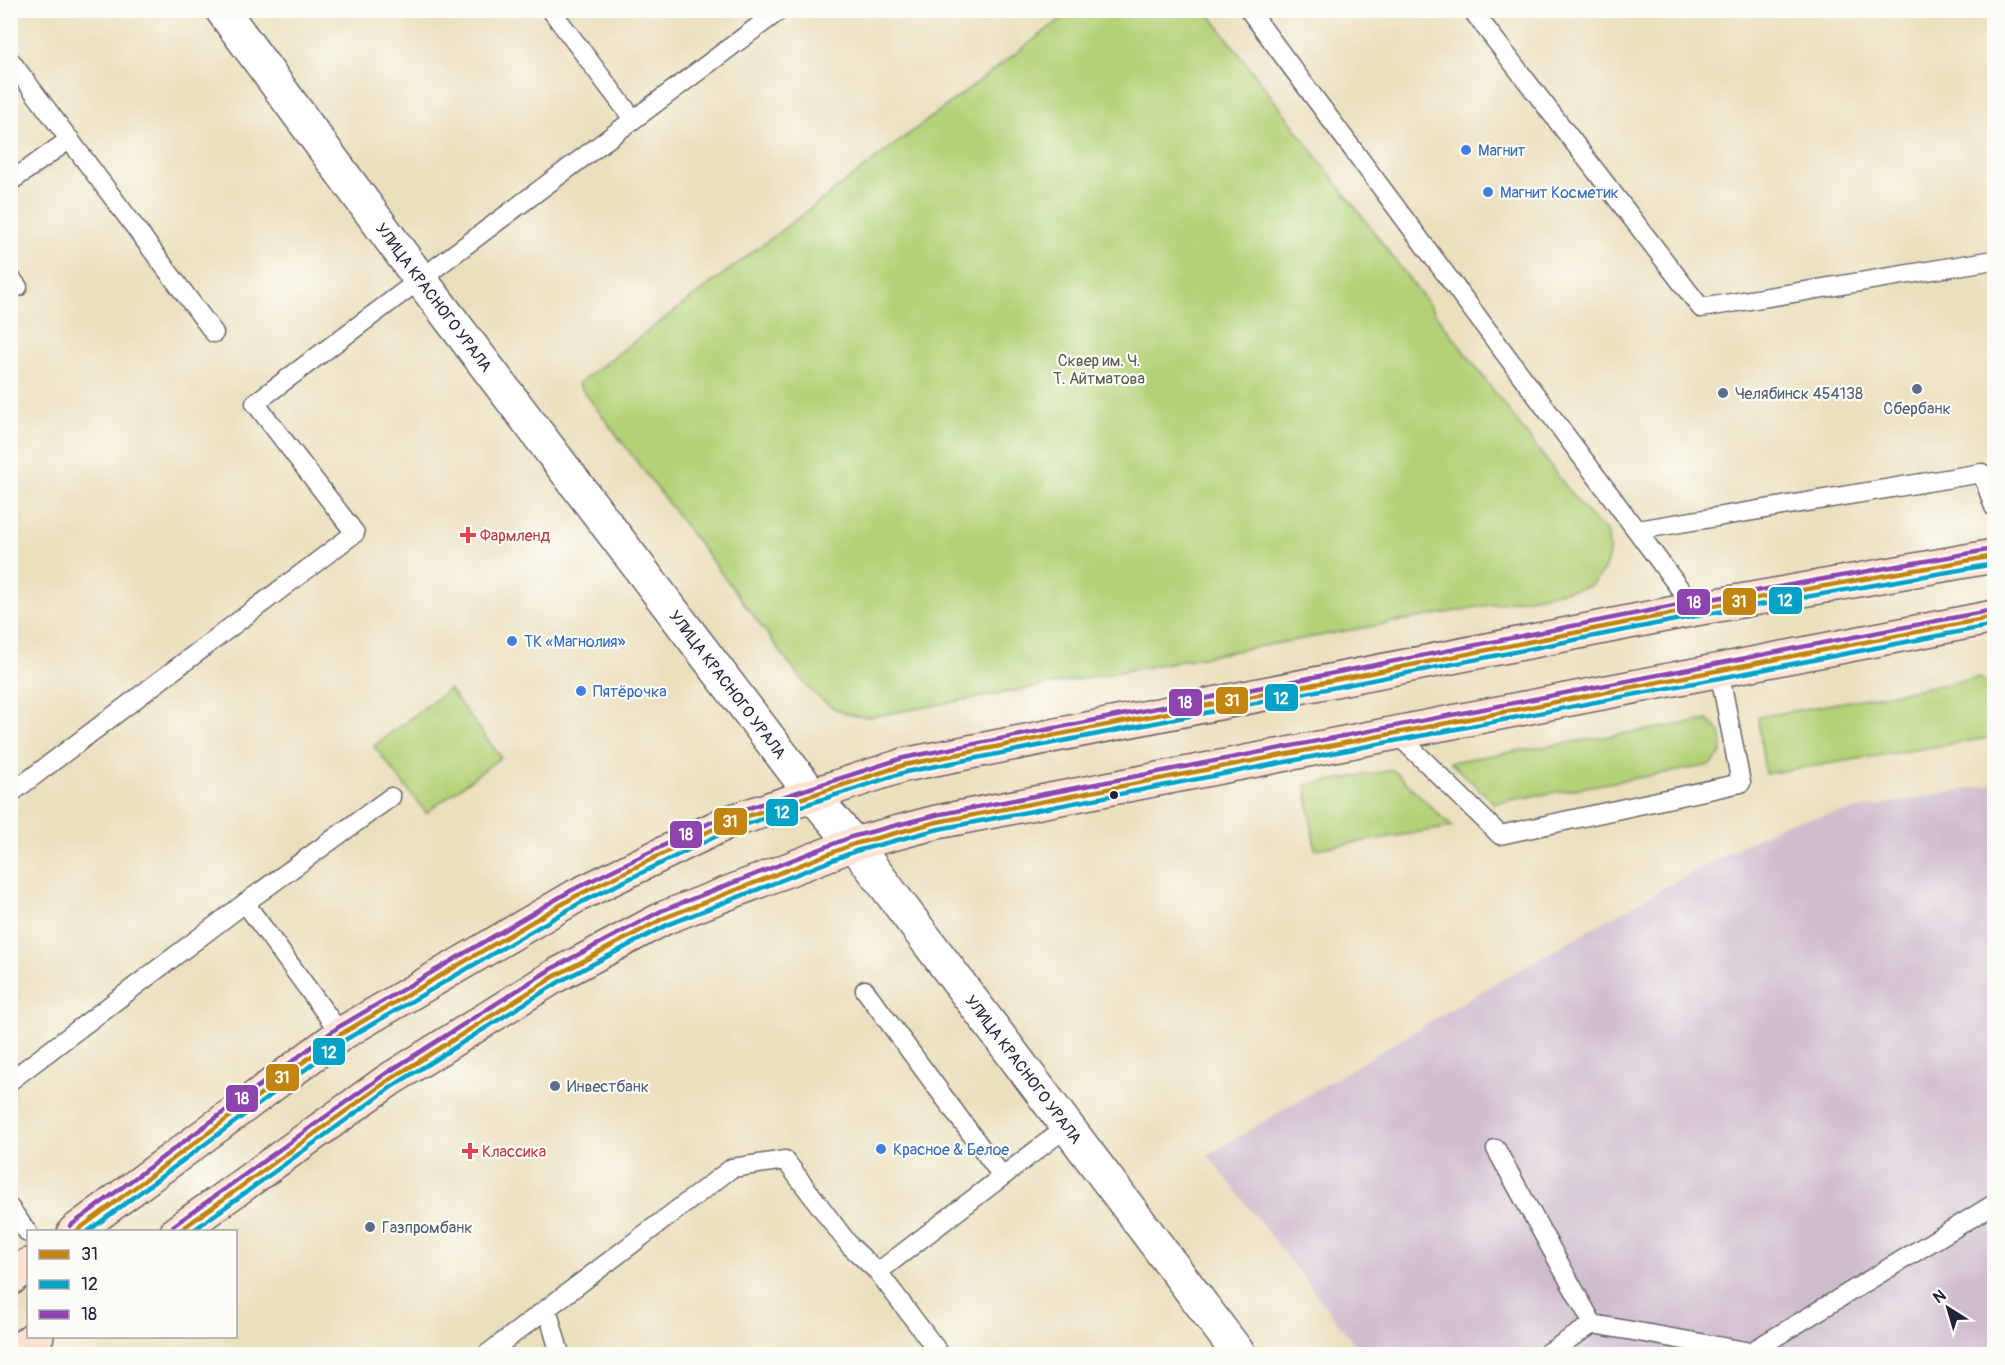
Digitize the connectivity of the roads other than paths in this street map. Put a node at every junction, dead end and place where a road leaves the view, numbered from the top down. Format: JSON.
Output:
{"nodes":[{"id":1,"x":222,"y":10,"type":"edge"},
{"id":2,"x":551,"y":10,"type":"edge"},
{"id":3,"x":780,"y":10,"type":"edge"},
{"id":4,"x":1249,"y":10,"type":"edge"},
{"id":5,"x":1472,"y":10,"type":"edge"},
{"id":6,"x":10,"y":60,"type":"edge"},
{"id":7,"x":633,"y":119,"type":"junction"},
{"id":8,"x":70,"y":140,"type":"junction"},
{"id":9,"x":10,"y":182,"type":"edge"},
{"id":10,"x":1995,"y":260,"type":"edge"},
{"id":11,"x":420,"y":279,"type":"junction"},
{"id":12,"x":214,"y":333,"type":"dead end"},
{"id":13,"x":1995,"y":507,"type":"edge"},
{"id":14,"x":1638,"y":530,"type":"junction"},
{"id":15,"x":1995,"y":556,"type":"edge"},
{"id":16,"x":1695,"y":609,"type":"junction"},
{"id":17,"x":1995,"y":617,"type":"edge"},
{"id":18,"x":1719,"y":670,"type":"junction"},
{"id":19,"x":1395,"y":733,"type":"junction"},
{"id":20,"x":10,"y":794,"type":"edge"},
{"id":21,"x":813,"y":796,"type":"junction"},
{"id":22,"x":391,"y":797,"type":"dead end"},
{"id":23,"x":854,"y":844,"type":"junction"},
{"id":24,"x":245,"y":903,"type":"junction"},
{"id":25,"x":865,"y":990,"type":"dead end"},
{"id":26,"x":341,"y":1034,"type":"junction"},
{"id":27,"x":10,"y":1082,"type":"edge"},
{"id":28,"x":1068,"y":1126,"type":"junction"},
{"id":29,"x":1496,"y":1149,"type":"dead end"},
{"id":30,"x":1002,"y":1176,"type":"junction"},
{"id":31,"x":1995,"y":1204,"type":"edge"},
{"id":32,"x":10,"y":1208,"type":"edge"},
{"id":33,"x":77,"y":1230,"type":"edge"},
{"id":34,"x":180,"y":1230,"type":"edge"},
{"id":35,"x":27,"y":1232,"type":"edge"},
{"id":36,"x":27,"y":1266,"type":"edge"},
{"id":37,"x":878,"y":1272,"type":"junction"},
{"id":38,"x":10,"y":1279,"type":"edge"},
{"id":39,"x":546,"y":1309,"type":"junction"},
{"id":40,"x":1593,"y":1324,"type":"junction"},
{"id":41,"x":34,"y":1338,"type":"edge"},
{"id":42,"x":1757,"y":1353,"type":"edge"},
{"id":43,"x":13,"y":1354,"type":"edge"},
{"id":44,"x":487,"y":1354,"type":"edge"},
{"id":45,"x":560,"y":1354,"type":"edge"},
{"id":46,"x":940,"y":1354,"type":"edge"},
{"id":47,"x":1239,"y":1354,"type":"edge"},
{"id":48,"x":1546,"y":1354,"type":"edge"}],
"edges":[{"from":1,"to":11,"type":"street","name":"УЛИЦА КРАСНОГО УРАЛА"},
{"from":2,"to":7,"type":"lane"},
{"from":3,"to":7,"type":"lane"},
{"from":4,"to":14,"type":"lane"},
{"from":5,"to":10,"type":"lane"},
{"from":6,"to":8,"type":"lane"},
{"from":7,"to":11,"type":"lane"},
{"from":8,"to":9,"type":"lane"},
{"from":8,"to":12,"type":"lane"},
{"from":11,"to":20,"type":"lane"},
{"from":11,"to":21,"type":"street","name":"УЛИЦА КРАСНОГО УРАЛА"},
{"from":13,"to":14,"type":"lane"},
{"from":14,"to":16,"type":"lane"},
{"from":15,"to":16,"type":"main road"},
{"from":16,"to":21,"type":"main road"},
{"from":17,"to":18,"type":"main road"},
{"from":18,"to":19,"type":"main road"},
{"from":18,"to":19,"type":"lane"},
{"from":19,"to":23,"type":"main road"},
{"from":21,"to":23,"type":"street","name":"УЛИЦА КРАСНОГО УРАЛА"},
{"from":21,"to":26,"type":"main road"},
{"from":22,"to":24,"type":"lane"},
{"from":23,"to":28,"type":"street","name":"УЛИЦА КРАСНОГО УРАЛА"},
{"from":23,"to":34,"type":"main road"},
{"from":24,"to":26,"type":"lane"},
{"from":24,"to":27,"type":"lane"},
{"from":25,"to":30,"type":"lane"},
{"from":26,"to":33,"type":"main road"},
{"from":28,"to":30,"type":"lane"},
{"from":28,"to":47,"type":"street","name":"УЛИЦА КРАСНОГО УРАЛА"},
{"from":29,"to":40,"type":"lane"},
{"from":30,"to":37,"type":"lane"},
{"from":31,"to":42,"type":"lane"},
{"from":32,"to":35,"type":"lane"},
{"from":36,"to":38,"type":"main road"},
{"from":37,"to":39,"type":"lane"},
{"from":37,"to":46,"type":"lane"},
{"from":39,"to":44,"type":"lane"},
{"from":39,"to":45,"type":"lane"},
{"from":40,"to":42,"type":"lane"},
{"from":40,"to":48,"type":"lane"},
{"from":41,"to":43,"type":"main road"}]}
